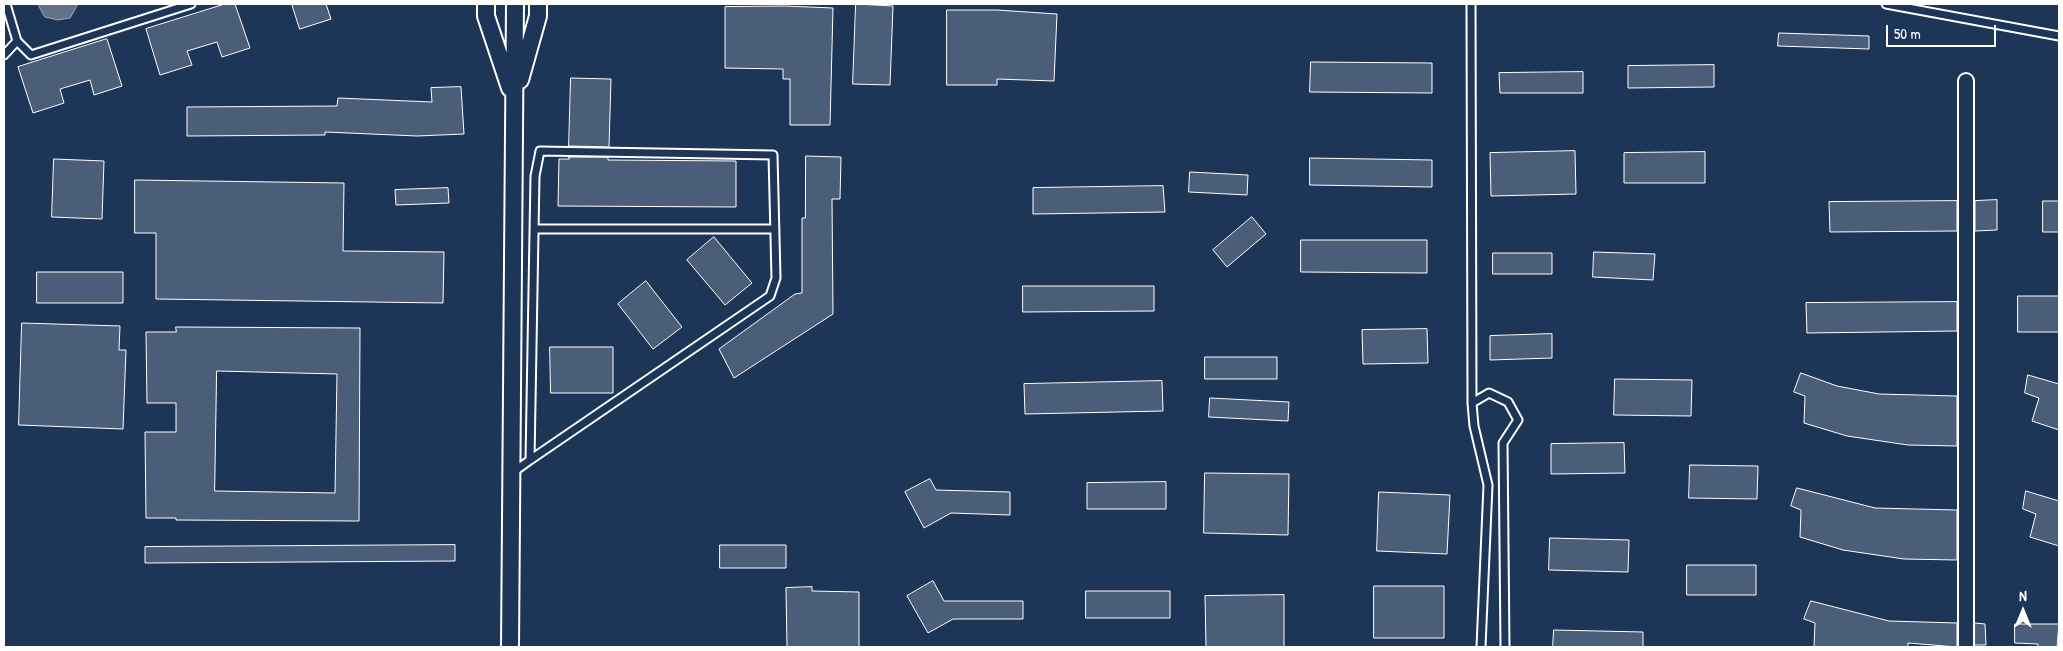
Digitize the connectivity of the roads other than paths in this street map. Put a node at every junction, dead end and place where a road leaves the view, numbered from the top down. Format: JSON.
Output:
{"nodes":[{"id":1,"x":6,"y":4,"type":"edge"},
{"id":2,"x":191,"y":4,"type":"edge"},
{"id":3,"x":486,"y":4,"type":"edge"},
{"id":4,"x":538,"y":4,"type":"edge"},
{"id":5,"x":1471,"y":4,"type":"edge"},
{"id":6,"x":1886,"y":4,"type":"edge"},
{"id":7,"x":515,"y":8,"type":"edge"},
{"id":8,"x":2059,"y":36,"type":"edge"},
{"id":9,"x":17,"y":41,"type":"junction"},
{"id":10,"x":4,"y":55,"type":"edge"},
{"id":11,"x":1966,"y":81,"type":"dead end"},
{"id":12,"x":514,"y":102,"type":"junction"},
{"id":13,"x":775,"y":228,"type":"junction"},
{"id":14,"x":534,"y":229,"type":"junction"},
{"id":15,"x":1472,"y":404,"type":"junction"},
{"id":16,"x":530,"y":460,"type":"junction"},
{"id":17,"x":512,"y":473,"type":"junction"},
{"id":18,"x":510,"y":647,"type":"edge"},
{"id":19,"x":1481,"y":647,"type":"edge"},
{"id":20,"x":1505,"y":647,"type":"edge"},
{"id":21,"x":1966,"y":647,"type":"edge"}],
"edges":[{"from":1,"to":9,"type":"lane"},
{"from":2,"to":9,"type":"lane"},
{"from":3,"to":12,"type":"street"},
{"from":4,"to":12,"type":"street"},
{"from":5,"to":15,"type":"lane"},
{"from":6,"to":8,"type":"lane"},
{"from":7,"to":12,"type":"street"},
{"from":9,"to":10,"type":"lane"},
{"from":11,"to":21,"type":"street"},
{"from":12,"to":17,"type":"street"},
{"from":13,"to":14,"type":"lane"},
{"from":13,"to":14,"type":"lane"},
{"from":13,"to":16,"type":"lane"},
{"from":14,"to":16,"type":"lane"},
{"from":15,"to":19,"type":"lane"},
{"from":15,"to":20,"type":"lane"},
{"from":16,"to":17,"type":"lane"},
{"from":17,"to":18,"type":"street"}]}
